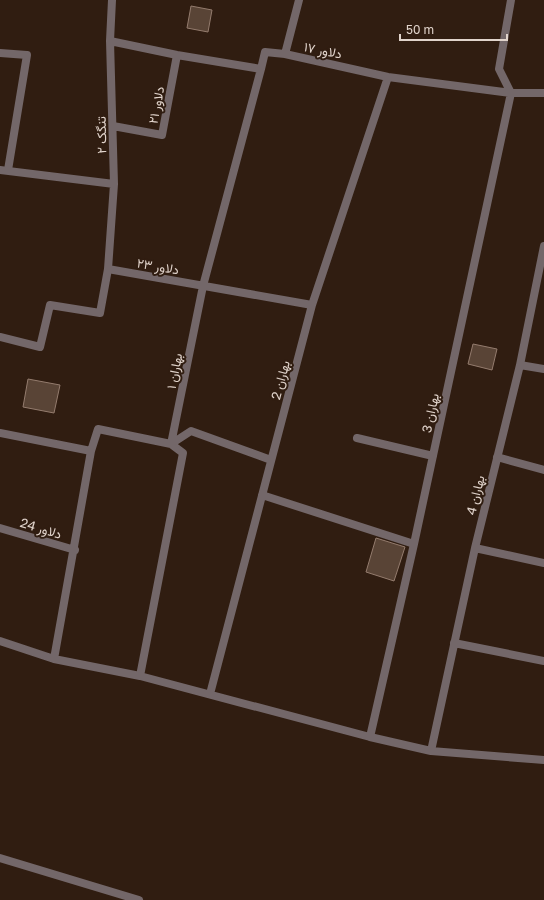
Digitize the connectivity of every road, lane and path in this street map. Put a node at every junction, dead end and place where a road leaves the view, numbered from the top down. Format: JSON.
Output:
{"nodes":[{"id":1,"x":112,"y":0,"type":"edge"},
{"id":2,"x":299,"y":0,"type":"edge"},
{"id":3,"x":511,"y":0,"type":"edge"},
{"id":4,"x":110,"y":41,"type":"junction"},
{"id":5,"x":0,"y":53,"type":"edge"},
{"id":6,"x":285,"y":54,"type":"junction"},
{"id":7,"x":177,"y":55,"type":"junction"},
{"id":8,"x":260,"y":68,"type":"junction"},
{"id":9,"x":388,"y":77,"type":"junction"},
{"id":10,"x":511,"y":92,"type":"junction"},
{"id":11,"x":544,"y":93,"type":"edge"},
{"id":12,"x":113,"y":126,"type":"junction"},
{"id":13,"x":4,"y":170,"type":"edge"},
{"id":14,"x":114,"y":184,"type":"junction"},
{"id":15,"x":544,"y":246,"type":"edge"},
{"id":16,"x":108,"y":269,"type":"junction"},
{"id":17,"x":203,"y":286,"type":"junction"},
{"id":18,"x":312,"y":304,"type":"junction"},
{"id":19,"x":0,"y":337,"type":"edge"},
{"id":20,"x":520,"y":365,"type":"junction"},
{"id":21,"x":544,"y":369,"type":"edge"},
{"id":22,"x":0,"y":433,"type":"edge"},
{"id":23,"x":357,"y":438,"type":"dead end"},
{"id":24,"x":171,"y":444,"type":"junction"},
{"id":25,"x":92,"y":451,"type":"junction"},
{"id":26,"x":433,"y":456,"type":"junction"},
{"id":27,"x":497,"y":457,"type":"junction"},
{"id":28,"x":271,"y":460,"type":"junction"},
{"id":29,"x":544,"y":470,"type":"edge"},
{"id":30,"x":262,"y":495,"type":"junction"},
{"id":31,"x":0,"y":528,"type":"edge"},
{"id":32,"x":414,"y":544,"type":"junction"},
{"id":33,"x":475,"y":548,"type":"junction"},
{"id":34,"x":75,"y":550,"type":"junction"},
{"id":35,"x":544,"y":563,"type":"edge"},
{"id":36,"x":0,"y":641,"type":"edge"},
{"id":37,"x":454,"y":643,"type":"junction"},
{"id":38,"x":54,"y":659,"type":"junction"},
{"id":39,"x":544,"y":661,"type":"edge"},
{"id":40,"x":140,"y":676,"type":"junction"},
{"id":41,"x":210,"y":694,"type":"junction"},
{"id":42,"x":370,"y":737,"type":"junction"},
{"id":43,"x":431,"y":750,"type":"junction"},
{"id":44,"x":544,"y":760,"type":"edge"},
{"id":45,"x":0,"y":858,"type":"edge"},
{"id":46,"x":139,"y":900,"type":"edge"}],
"edges":[{"from":1,"to":4,"type":"street","name":"تنگک ۲"},
{"from":2,"to":6,"type":"street"},
{"from":3,"to":10,"type":"street"},
{"from":4,"to":7,"type":"street"},
{"from":4,"to":12,"type":"street","name":"تنگک ۲"},
{"from":5,"to":13,"type":"street"},
{"from":6,"to":8,"type":"street","name":"دلاور ۱۷"},
{"from":6,"to":9,"type":"street","name":"دلاور ۱۷"},
{"from":7,"to":8,"type":"street"},
{"from":7,"to":12,"type":"street","name":"دلاور ۲۱"},
{"from":8,"to":17,"type":"street","name":"بهاران ۱"},
{"from":9,"to":10,"type":"street","name":"دلاور ۱۷"},
{"from":9,"to":18,"type":"street","name":"بهاران 2"},
{"from":10,"to":11,"type":"street","name":"دلاور ۱۷"},
{"from":10,"to":26,"type":"street","name":"بهاران 3"},
{"from":12,"to":14,"type":"street","name":"تنگک ۲"},
{"from":13,"to":14,"type":"street"},
{"from":14,"to":16,"type":"street","name":"تنگک ۲"},
{"from":15,"to":20,"type":"street","name":"بهاران 4"},
{"from":16,"to":17,"type":"street","name":"دلاور ۲۳"},
{"from":16,"to":19,"type":"street","name":"تنگک ۲"},
{"from":17,"to":18,"type":"street","name":"دلاور ۲۳"},
{"from":17,"to":24,"type":"street","name":"بهاران ۱"},
{"from":18,"to":28,"type":"street","name":"بهاران 2"},
{"from":20,"to":21,"type":"street"},
{"from":20,"to":27,"type":"street","name":"بهاران 4"},
{"from":22,"to":25,"type":"street"},
{"from":23,"to":26,"type":"street"},
{"from":24,"to":25,"type":"street"},
{"from":24,"to":28,"type":"street"},
{"from":24,"to":40,"type":"street"},
{"from":25,"to":34,"type":"street"},
{"from":26,"to":32,"type":"street","name":"بهاران 3"},
{"from":27,"to":29,"type":"street"},
{"from":27,"to":33,"type":"street","name":"بهاران 4"},
{"from":28,"to":30,"type":"street","name":"بهاران 2"},
{"from":30,"to":32,"type":"street"},
{"from":30,"to":41,"type":"street","name":"بهاران 2"},
{"from":31,"to":34,"type":"street","name":"دلاور 24"},
{"from":32,"to":42,"type":"street","name":"بهاران 3"},
{"from":33,"to":35,"type":"street"},
{"from":33,"to":37,"type":"street","name":"بهاران 4"},
{"from":34,"to":38,"type":"street"},
{"from":36,"to":38,"type":"street"},
{"from":37,"to":39,"type":"street"},
{"from":37,"to":43,"type":"street","name":"بهاران 4"},
{"from":38,"to":40,"type":"street"},
{"from":40,"to":41,"type":"street"},
{"from":41,"to":42,"type":"street"},
{"from":42,"to":43,"type":"street"},
{"from":43,"to":44,"type":"street"},
{"from":45,"to":46,"type":"street"}]}
